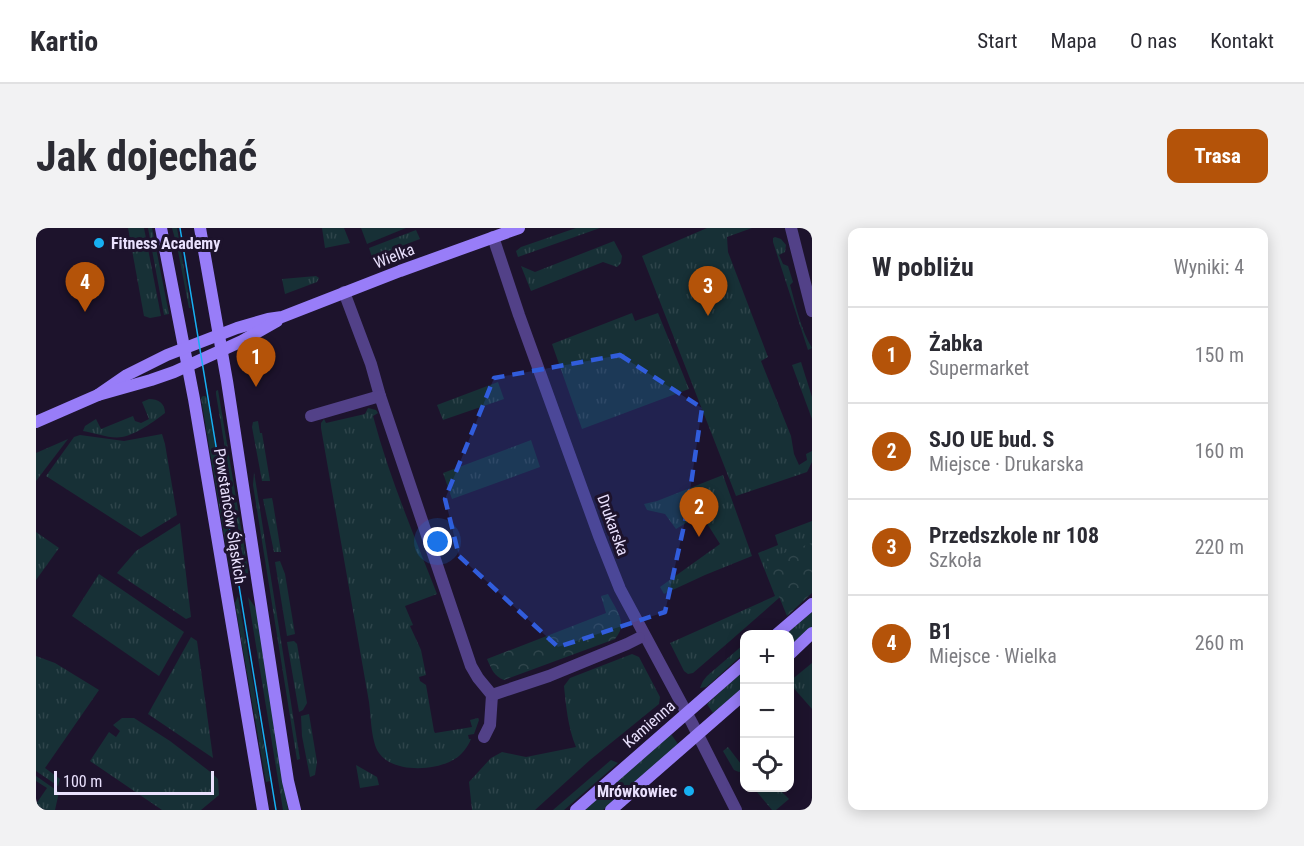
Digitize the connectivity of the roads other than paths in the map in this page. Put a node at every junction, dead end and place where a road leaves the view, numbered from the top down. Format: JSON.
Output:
{"nodes":[{"id":1,"x":161,"y":228,"type":"edge"},
{"id":2,"x":200,"y":228,"type":"edge"},
{"id":3,"x":519,"y":228,"type":"edge"},
{"id":4,"x":791,"y":228,"type":"edge"},
{"id":5,"x":493,"y":237,"type":"junction"},
{"id":6,"x":345,"y":292,"type":"junction"},
{"id":7,"x":812,"y":311,"type":"edge"},
{"id":8,"x":282,"y":317,"type":"junction"},
{"id":9,"x":218,"y":336,"type":"junction"},
{"id":10,"x":184,"y":349,"type":"junction"},
{"id":11,"x":221,"y":351,"type":"junction"},
{"id":12,"x":187,"y":366,"type":"junction"},
{"id":13,"x":98,"y":395,"type":"junction"},
{"id":14,"x":380,"y":396,"type":"junction"},
{"id":15,"x":311,"y":416,"type":"dead end"},
{"id":16,"x":36,"y":422,"type":"edge"},
{"id":17,"x":812,"y":604,"type":"edge"},
{"id":18,"x":782,"y":630,"type":"edge"},
{"id":19,"x":812,"y":633,"type":"edge"},
{"id":20,"x":639,"y":638,"type":"dead end"},
{"id":21,"x":794,"y":649,"type":"edge"},
{"id":22,"x":740,"y":667,"type":"edge"},
{"id":23,"x":492,"y":695,"type":"junction"},
{"id":24,"x":740,"y":698,"type":"edge"},
{"id":25,"x":687,"y":714,"type":"junction"},
{"id":26,"x":698,"y":735,"type":"junction"},
{"id":27,"x":484,"y":737,"type":"dead end"},
{"id":28,"x":263,"y":810,"type":"edge"},
{"id":29,"x":295,"y":810,"type":"edge"},
{"id":30,"x":576,"y":810,"type":"edge"},
{"id":31,"x":611,"y":810,"type":"edge"},
{"id":32,"x":736,"y":810,"type":"edge"}],
"edges":[{"from":1,"to":10,"type":"street","name":"Powstańców Śląskich"},
{"from":2,"to":9,"type":"street","name":"Powstańców Śląskich"},
{"from":3,"to":5,"type":"street","name":"Wielka"},
{"from":4,"to":7,"type":"street"},
{"from":5,"to":6,"type":"street","name":"Wielka"},
{"from":5,"to":25,"type":"street","name":"Drukarska"},
{"from":6,"to":8,"type":"street","name":"Wielka"},
{"from":6,"to":14,"type":"street"},
{"from":8,"to":9,"type":"street","name":"Wielka"},
{"from":8,"to":11,"type":"street","name":"Wielka"},
{"from":9,"to":10,"type":"street","name":"Wielka"},
{"from":9,"to":11,"type":"street","name":"Powstańców Śląskich"},
{"from":10,"to":12,"type":"street","name":"Powstańców Śląskich"},
{"from":10,"to":13,"type":"street","name":"Wielka"},
{"from":11,"to":12,"type":"street","name":"Wielka"},
{"from":11,"to":29,"type":"street","name":"Powstańców Śląskich"},
{"from":12,"to":13,"type":"street","name":"Wielka"},
{"from":12,"to":28,"type":"street","name":"Powstańców Śląskich"},
{"from":13,"to":16,"type":"street","name":"Wielka"},
{"from":14,"to":15,"type":"street"},
{"from":14,"to":23,"type":"street"},
{"from":17,"to":18,"type":"street"},
{"from":19,"to":21,"type":"street"},
{"from":20,"to":23,"type":"street"},
{"from":22,"to":25,"type":"street","name":"Kamienna"},
{"from":23,"to":27,"type":"street"},
{"from":24,"to":26,"type":"street"},
{"from":25,"to":26,"type":"street","name":"Drukarska"},
{"from":25,"to":30,"type":"street","name":"Kamienna"},
{"from":26,"to":31,"type":"street"},
{"from":26,"to":32,"type":"street","name":"Drukarska"}]}
